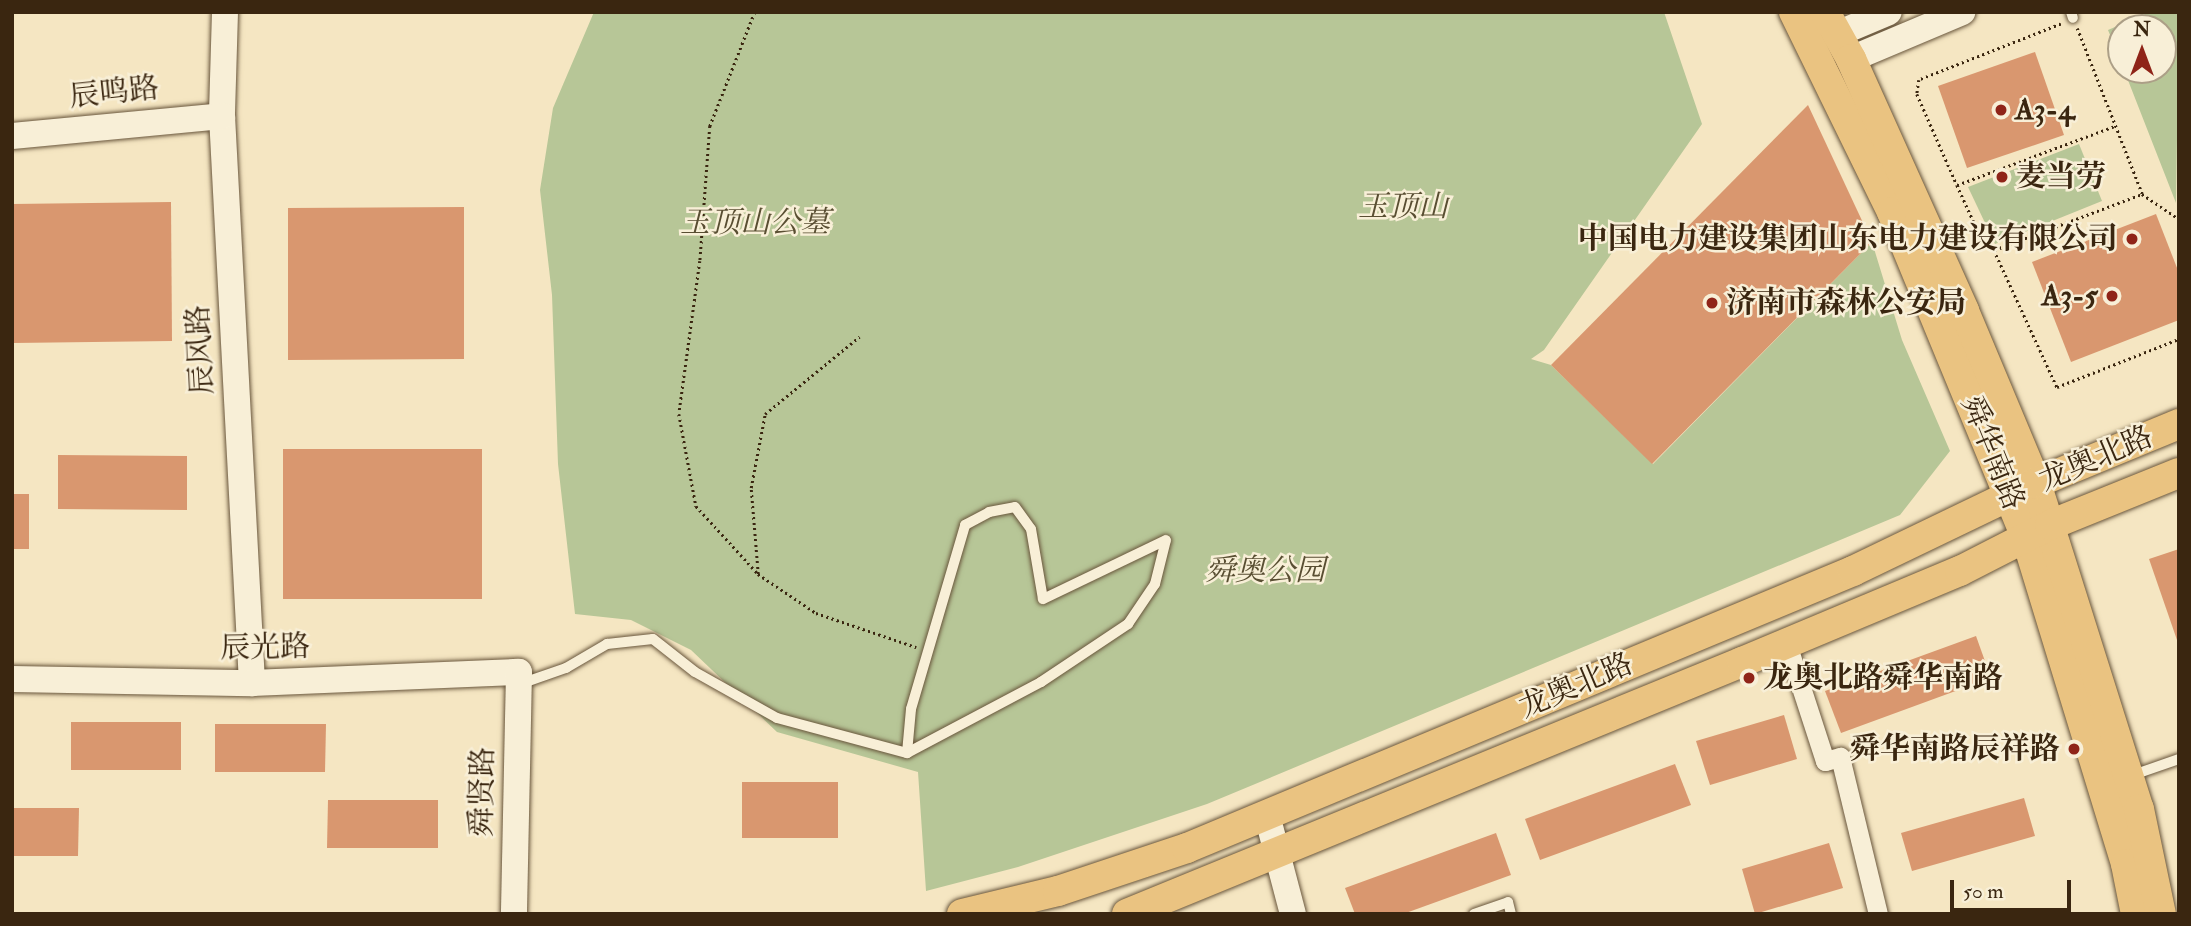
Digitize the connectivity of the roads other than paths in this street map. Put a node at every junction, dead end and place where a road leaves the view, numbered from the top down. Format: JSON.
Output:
{"nodes":[{"id":1,"x":225,"y":12,"type":"edge"},
{"id":2,"x":1794,"y":12,"type":"edge"},
{"id":3,"x":1889,"y":12,"type":"edge"},
{"id":4,"x":1962,"y":12,"type":"edge"},
{"id":5,"x":1837,"y":35,"type":"edge"},
{"id":6,"x":222,"y":116,"type":"junction"},
{"id":7,"x":12,"y":136,"type":"edge"},
{"id":8,"x":2179,"y":424,"type":"edge"},
{"id":9,"x":2179,"y":474,"type":"edge"},
{"id":10,"x":2023,"y":489,"type":"junction"},
{"id":11,"x":2038,"y":533,"type":"junction"},
{"id":12,"x":1787,"y":644,"type":"junction"},
{"id":13,"x":519,"y":678,"type":"junction"},
{"id":14,"x":12,"y":679,"type":"edge"},
{"id":15,"x":252,"y":683,"type":"junction"},
{"id":16,"x":907,"y":754,"type":"junction"},
{"id":17,"x":2179,"y":759,"type":"edge"},
{"id":18,"x":2129,"y":777,"type":"junction"},
{"id":19,"x":1268,"y":815,"type":"junction"},
{"id":20,"x":1280,"y":854,"type":"junction"},
{"id":21,"x":514,"y":914,"type":"edge"},
{"id":22,"x":962,"y":914,"type":"edge"},
{"id":23,"x":1127,"y":914,"type":"edge"},
{"id":24,"x":1293,"y":914,"type":"edge"},
{"id":25,"x":1474,"y":914,"type":"edge"},
{"id":26,"x":1511,"y":914,"type":"edge"},
{"id":27,"x":1878,"y":914,"type":"edge"},
{"id":28,"x":2136,"y":914,"type":"edge"},
{"id":29,"x":2161,"y":914,"type":"edge"}],
"edges":[{"from":1,"to":6,"type":"street","name":"辰风路"},
{"from":2,"to":10,"type":"main road","name":"舜华南路"},
{"from":3,"to":5,"type":"street"},
{"from":4,"to":5,"type":"street"},
{"from":5,"to":10,"type":"main road","name":"舜华南路"},
{"from":6,"to":7,"type":"street","name":"辰鸣路"},
{"from":6,"to":15,"type":"street","name":"辰风路"},
{"from":8,"to":10,"type":"main road","name":"龙奥北路"},
{"from":9,"to":11,"type":"main road","name":"龙奥北路"},
{"from":10,"to":11,"type":"main road","name":"舜华南路"},
{"from":10,"to":19,"type":"main road","name":"龙奥北路"},
{"from":11,"to":12,"type":"main road","name":"龙奥北路"},
{"from":11,"to":18,"type":"main road","name":"舜华南路"},
{"from":11,"to":28,"type":"main road","name":"舜华南路"},
{"from":12,"to":20,"type":"main road","name":"龙奥北路"},
{"from":12,"to":27,"type":"street"},
{"from":13,"to":15,"type":"street","name":"辰光路"},
{"from":13,"to":16,"type":"lane"},
{"from":13,"to":21,"type":"street","name":"舜贤路"},
{"from":14,"to":15,"type":"street","name":"辰光路"},
{"from":16,"to":16,"type":"lane"},
{"from":17,"to":18,"type":"lane"},
{"from":18,"to":29,"type":"main road","name":"舜华南路"},
{"from":19,"to":20,"type":"street"},
{"from":19,"to":22,"type":"main road","name":"龙奥北路"},
{"from":20,"to":23,"type":"main road","name":"龙奥北路"},
{"from":20,"to":24,"type":"street"},
{"from":25,"to":26,"type":"lane"}]}
